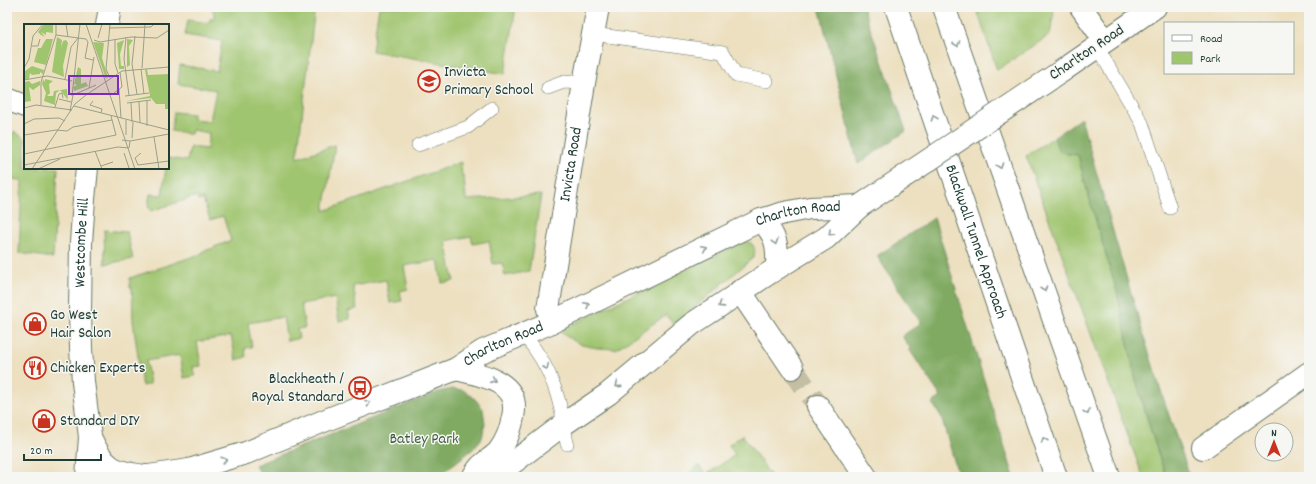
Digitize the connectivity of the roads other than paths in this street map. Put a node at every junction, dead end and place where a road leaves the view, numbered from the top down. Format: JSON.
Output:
{"nodes":[{"id":1,"x":110,"y":7,"type":"edge"},
{"id":2,"x":598,"y":7,"type":"edge"},
{"id":3,"x":896,"y":7,"type":"edge"},
{"id":4,"x":944,"y":7,"type":"edge"},
{"id":5,"x":1081,"y":7,"type":"edge"},
{"id":6,"x":1155,"y":7,"type":"edge"},
{"id":7,"x":107,"y":24,"type":"edge"},
{"id":8,"x":593,"y":34,"type":"junction"},
{"id":9,"x":1101,"y":44,"type":"junction"},
{"id":10,"x":767,"y":81,"type":"dead end"},
{"id":11,"x":584,"y":83,"type":"junction"},
{"id":12,"x":548,"y":88,"type":"dead end"},
{"id":13,"x":7,"y":99,"type":"edge"},
{"id":14,"x":24,"y":106,"type":"edge"},
{"id":15,"x":492,"y":108,"type":"dead end"},
{"id":16,"x":418,"y":145,"type":"dead end"},
{"id":17,"x":87,"y":169,"type":"edge"},
{"id":18,"x":860,"y":206,"type":"junction"},
{"id":19,"x":1170,"y":208,"type":"dead end"},
{"id":20,"x":762,"y":220,"type":"junction"},
{"id":21,"x":777,"y":268,"type":"junction"},
{"id":22,"x":740,"y":292,"type":"junction"},
{"id":23,"x":552,"y":322,"type":"junction"},
{"id":24,"x":524,"y":334,"type":"junction"},
{"id":25,"x":456,"y":368,"type":"junction"},
{"id":26,"x":792,"y":368,"type":"tunnel mouth"},
{"id":27,"x":1309,"y":373,"type":"edge"},
{"id":28,"x":818,"y":406,"type":"tunnel mouth"},
{"id":29,"x":565,"y":434,"type":"junction"},
{"id":30,"x":90,"y":437,"type":"junction"},
{"id":31,"x":1203,"y":448,"type":"dead end"},
{"id":32,"x":1108,"y":473,"type":"edge"},
{"id":33,"x":144,"y":476,"type":"edge"},
{"id":34,"x":87,"y":477,"type":"edge"},
{"id":35,"x":473,"y":477,"type":"edge"},
{"id":36,"x":494,"y":477,"type":"edge"},
{"id":37,"x":866,"y":477,"type":"edge"},
{"id":38,"x":1056,"y":477,"type":"edge"}],
"edges":[{"from":1,"to":7,"type":"main road"},
{"from":2,"to":8,"type":"main road","name":"Invicta Road"},
{"from":38,"to":3,"type":"main road","name":"Blackwall Tunnel Approach","one_way":true},
{"from":4,"to":32,"type":"main road","one_way":true},
{"from":5,"to":9,"type":"main road"},
{"from":6,"to":9,"type":"main road","name":"Charlton Road"},
{"from":8,"to":10,"type":"lane"},
{"from":8,"to":11,"type":"main road","name":"Invicta Road"},
{"from":9,"to":18,"type":"main road","name":"Charlton Road","bridge":true},
{"from":9,"to":19,"type":"lane"},
{"from":11,"to":12,"type":"lane"},
{"from":11,"to":23,"type":"main road","name":"Invicta Road"},
{"from":13,"to":14,"type":"main road"},
{"from":15,"to":16,"type":"lane"},
{"from":17,"to":30,"type":"main road","name":"Westcombe Hill"},
{"from":18,"to":20,"type":"main road","name":"Charlton Road"},
{"from":18,"to":21,"type":"main road","name":"Charlton Road","one_way":true},
{"from":20,"to":21,"type":"main road","one_way":true},
{"from":23,"to":20,"type":"main road","name":"Charlton Road","one_way":true},
{"from":21,"to":22,"type":"main road","name":"Charlton Road"},
{"from":22,"to":26,"type":"main road"},
{"from":22,"to":29,"type":"main road","name":"Charlton Road","one_way":true},
{"from":23,"to":24,"type":"main road","name":"Charlton Road"},
{"from":24,"to":25,"type":"main road","name":"Charlton Road"},
{"from":24,"to":29,"type":"lane","one_way":true},
{"from":33,"to":25,"type":"main road","name":"Charlton Road","one_way":true},
{"from":25,"to":35,"type":"main road","one_way":true},
{"from":27,"to":31,"type":"main road"},
{"from":28,"to":37,"type":"main road"},
{"from":29,"to":36,"type":"main road","name":"Charlton Road"},
{"from":30,"to":33,"type":"main road","name":"Westcombe Hill"},
{"from":30,"to":34,"type":"main road","name":"Westcombe Hill"}]}
